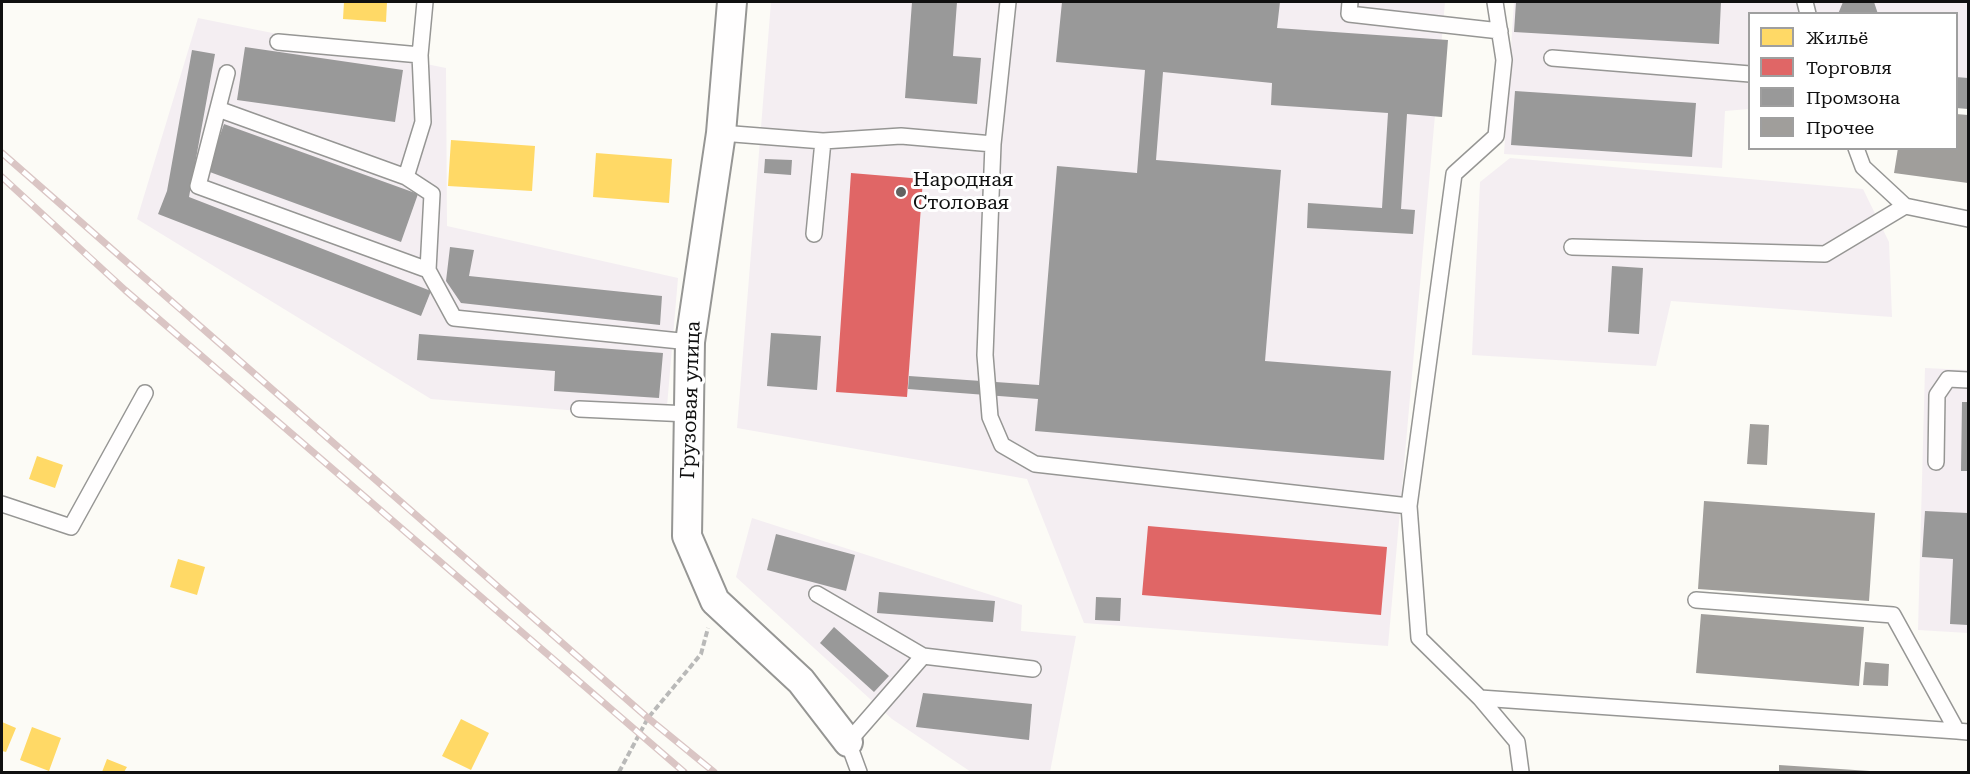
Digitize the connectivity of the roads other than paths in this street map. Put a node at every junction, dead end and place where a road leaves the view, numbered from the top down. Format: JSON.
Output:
{"nodes":[{"id":1,"x":425,"y":2,"type":"edge"},
{"id":2,"x":732,"y":2,"type":"edge"},
{"id":3,"x":1008,"y":2,"type":"edge"},
{"id":4,"x":1350,"y":2,"type":"edge"},
{"id":5,"x":1496,"y":2,"type":"edge"},
{"id":6,"x":1500,"y":31,"type":"junction"},
{"id":7,"x":278,"y":42,"type":"dead end"},
{"id":8,"x":420,"y":55,"type":"junction"},
{"id":9,"x":1552,"y":58,"type":"dead end"},
{"id":10,"x":227,"y":73,"type":"dead end"},
{"id":11,"x":1748,"y":74,"type":"edge"},
{"id":12,"x":218,"y":109,"type":"junction"},
{"id":13,"x":721,"y":133,"type":"junction"},
{"id":14,"x":823,"y":141,"type":"junction"},
{"id":15,"x":993,"y":144,"type":"junction"},
{"id":16,"x":1857,"y":150,"type":"edge"},
{"id":17,"x":406,"y":177,"type":"junction"},
{"id":18,"x":1905,"y":206,"type":"junction"},
{"id":19,"x":1968,"y":219,"type":"edge"},
{"id":20,"x":814,"y":234,"type":"dead end"},
{"id":21,"x":1572,"y":247,"type":"dead end"},
{"id":22,"x":428,"y":270,"type":"junction"},
{"id":23,"x":690,"y":342,"type":"junction"},
{"id":24,"x":1968,"y":380,"type":"edge"},
{"id":25,"x":145,"y":393,"type":"dead end"},
{"id":26,"x":579,"y":409,"type":"dead end"},
{"id":27,"x":689,"y":414,"type":"junction"},
{"id":28,"x":1936,"y":462,"type":"dead end"},
{"id":29,"x":2,"y":504,"type":"edge"},
{"id":30,"x":1409,"y":506,"type":"junction"},
{"id":31,"x":817,"y":594,"type":"dead end"},
{"id":32,"x":1696,"y":600,"type":"dead end"},
{"id":33,"x":923,"y":656,"type":"junction"},
{"id":34,"x":1033,"y":669,"type":"dead end"},
{"id":35,"x":1480,"y":698,"type":"junction"},
{"id":36,"x":1963,"y":731,"type":"edge"},
{"id":37,"x":848,"y":742,"type":"junction"},
{"id":38,"x":859,"y":772,"type":"edge"},
{"id":39,"x":1521,"y":772,"type":"edge"}],
"edges":[{"from":1,"to":8,"type":"lane"},
{"from":2,"to":13,"type":"street","name":"Грузовая улица"},
{"from":3,"to":15,"type":"lane"},
{"from":4,"to":6,"type":"lane"},
{"from":5,"to":6,"type":"lane"},
{"from":6,"to":30,"type":"lane"},
{"from":7,"to":8,"type":"lane"},
{"from":8,"to":17,"type":"lane"},
{"from":9,"to":11,"type":"lane"},
{"from":10,"to":12,"type":"lane"},
{"from":12,"to":17,"type":"lane"},
{"from":12,"to":22,"type":"lane"},
{"from":13,"to":14,"type":"lane"},
{"from":13,"to":23,"type":"street","name":"Грузовая улица"},
{"from":14,"to":15,"type":"lane"},
{"from":14,"to":20,"type":"lane"},
{"from":15,"to":30,"type":"lane"},
{"from":16,"to":18,"type":"lane"},
{"from":17,"to":22,"type":"lane"},
{"from":18,"to":19,"type":"lane"},
{"from":18,"to":21,"type":"lane"},
{"from":22,"to":23,"type":"lane"},
{"from":23,"to":27,"type":"street","name":"Грузовая улица"},
{"from":24,"to":28,"type":"lane"},
{"from":25,"to":29,"type":"lane"},
{"from":26,"to":27,"type":"lane"},
{"from":27,"to":37,"type":"street","name":"Грузовая улица"},
{"from":30,"to":35,"type":"lane"},
{"from":31,"to":33,"type":"lane"},
{"from":32,"to":36,"type":"lane"},
{"from":33,"to":34,"type":"lane"},
{"from":33,"to":37,"type":"lane"},
{"from":35,"to":36,"type":"lane"},
{"from":35,"to":39,"type":"lane"},
{"from":37,"to":38,"type":"lane"}]}
